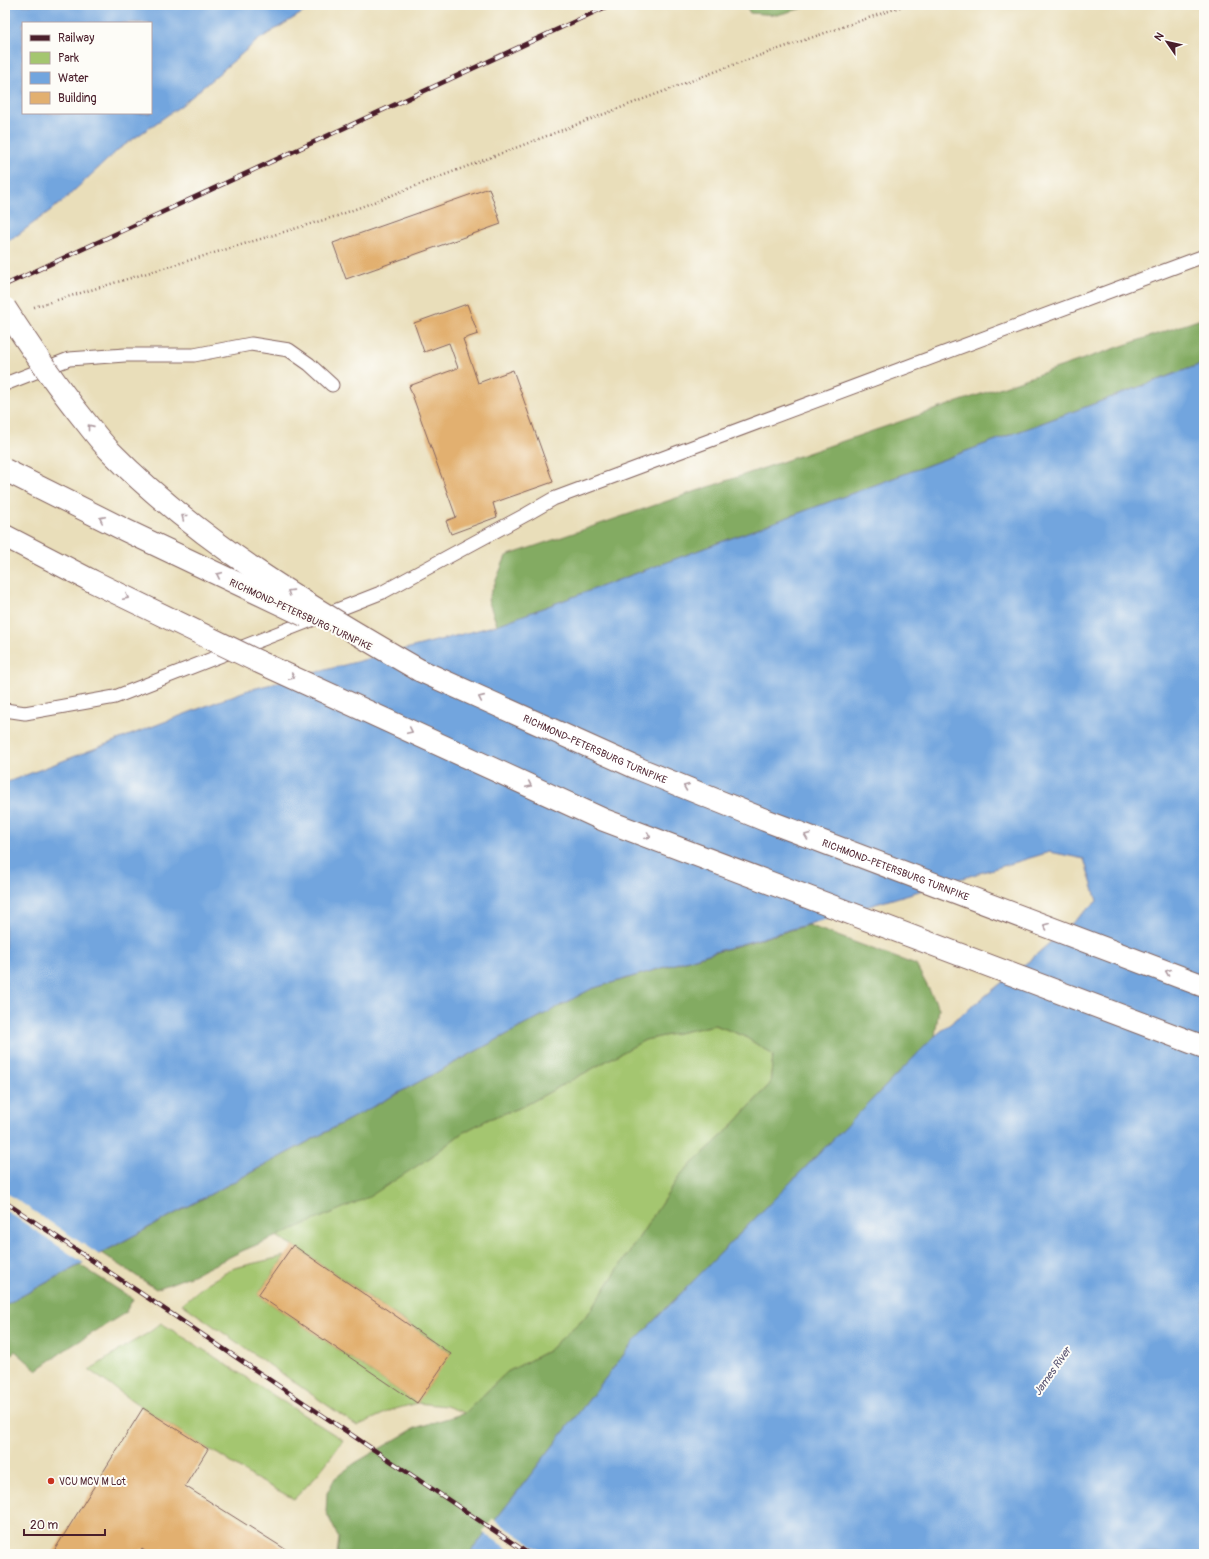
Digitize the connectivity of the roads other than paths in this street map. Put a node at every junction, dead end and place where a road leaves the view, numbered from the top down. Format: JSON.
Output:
{"nodes":[{"id":1,"x":1204,"y":256,"type":"edge"},
{"id":2,"x":5,"y":308,"type":"edge"},
{"id":3,"x":5,"y":384,"type":"edge"},
{"id":4,"x":332,"y":385,"type":"dead end"},
{"id":5,"x":5,"y":470,"type":"edge"},
{"id":6,"x":5,"y":536,"type":"edge"},
{"id":7,"x":5,"y":545,"type":"edge"},
{"id":8,"x":90,"y":580,"type":"junction"},
{"id":9,"x":419,"y":670,"type":"junction"},
{"id":10,"x":5,"y":710,"type":"edge"},
{"id":11,"x":1204,"y":986,"type":"edge"},
{"id":12,"x":1204,"y":1047,"type":"edge"}],
"edges":[{"from":1,"to":10,"type":"lane"},
{"from":9,"to":2,"type":"highway","one_way":true,"bridge":true},
{"from":3,"to":4,"type":"lane"},
{"from":9,"to":5,"type":"highway","name":"RICHMOND-PETERSBURG TURNPIKE","one_way":true,"bridge":true},
{"from":6,"to":8,"type":"highway"},
{"from":7,"to":8,"type":"highway"},
{"from":8,"to":12,"type":"highway","one_way":true,"bridge":true},
{"from":11,"to":9,"type":"highway","name":"RICHMOND-PETERSBURG TURNPIKE","one_way":true}]}
